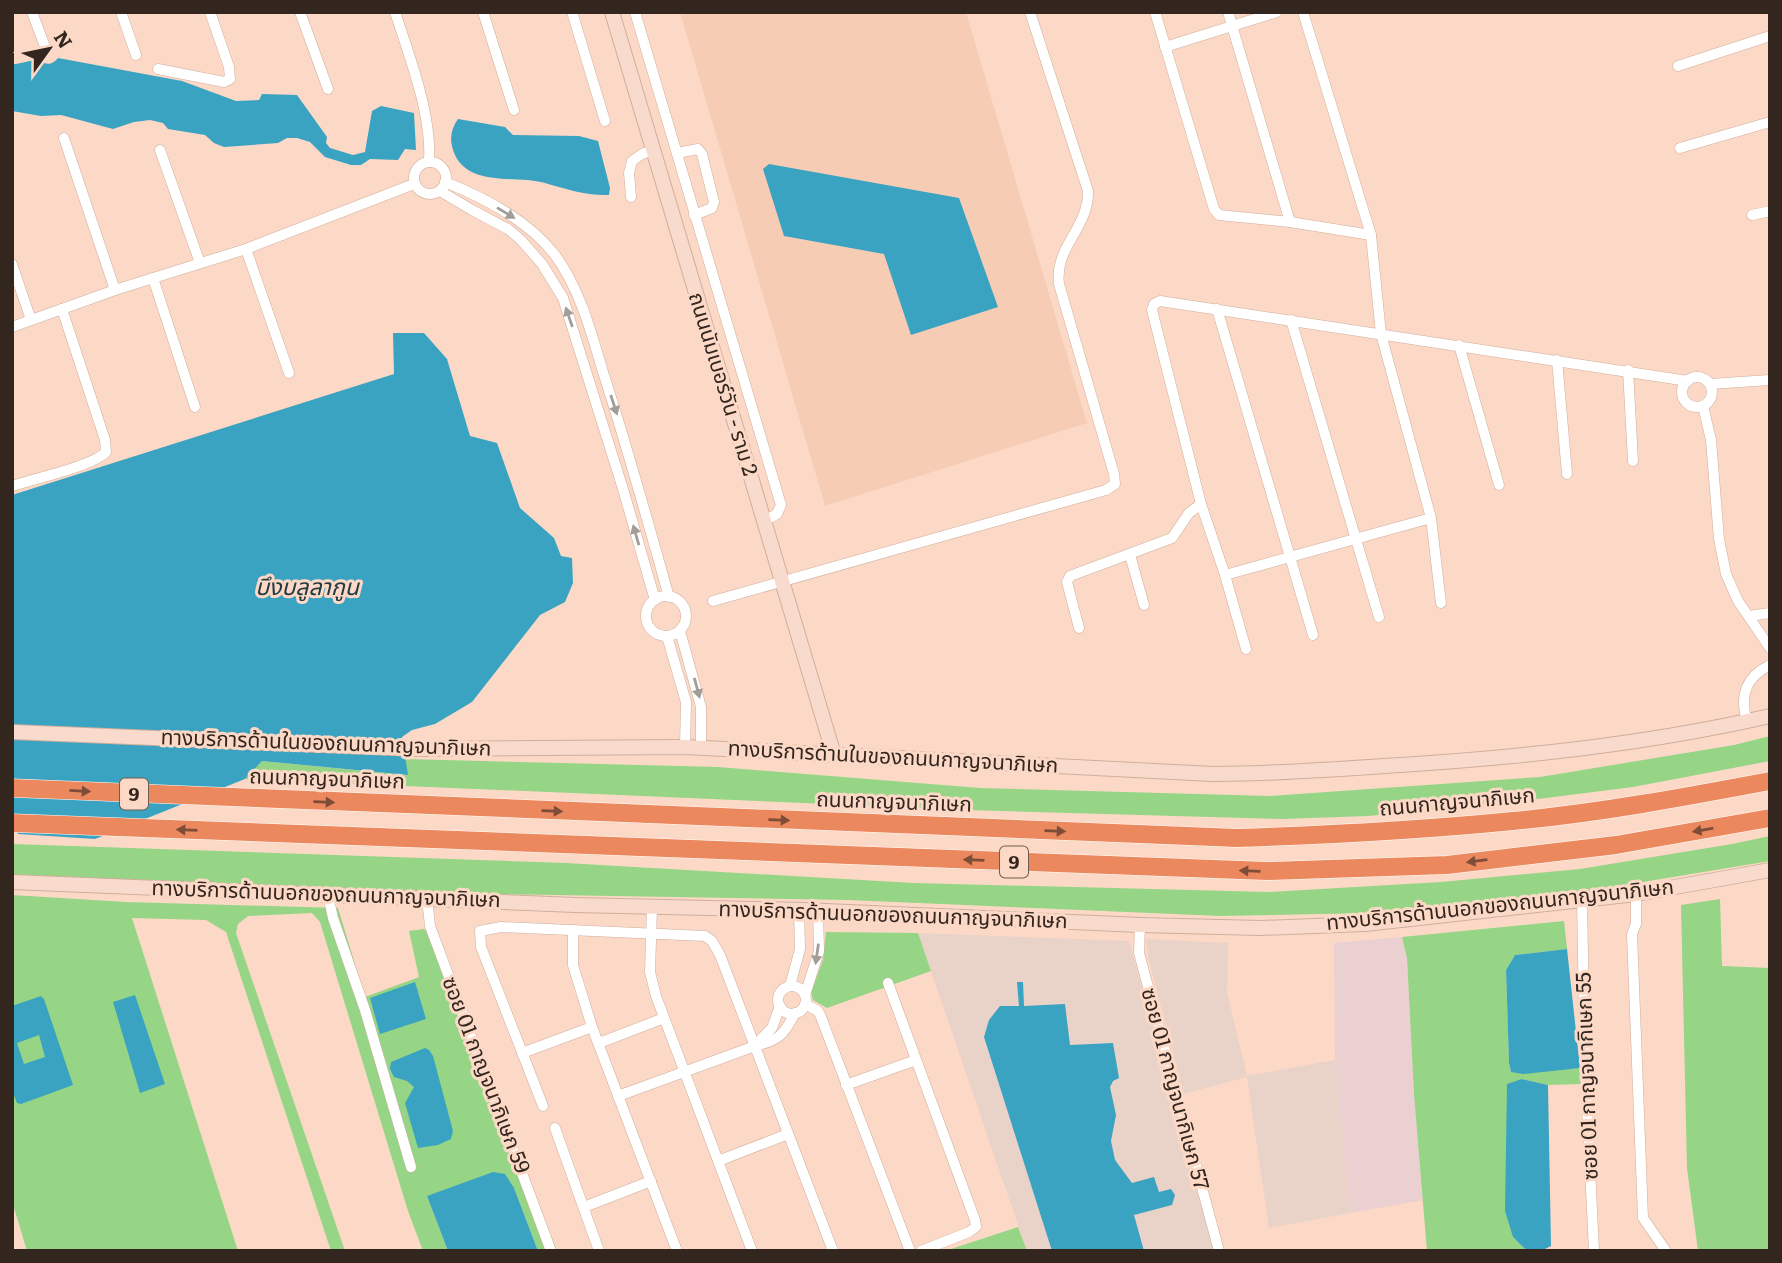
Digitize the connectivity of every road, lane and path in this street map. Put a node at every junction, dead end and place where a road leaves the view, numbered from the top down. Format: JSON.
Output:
{"nodes":[{"id":1,"x":32,"y":12,"type":"edge"},
{"id":2,"x":121,"y":12,"type":"edge"},
{"id":3,"x":209,"y":12,"type":"edge"},
{"id":4,"x":300,"y":12,"type":"edge"},
{"id":5,"x":396,"y":12,"type":"edge"},
{"id":6,"x":483,"y":12,"type":"edge"},
{"id":7,"x":572,"y":12,"type":"edge"},
{"id":8,"x":612,"y":12,"type":"edge"},
{"id":9,"x":635,"y":12,"type":"edge"},
{"id":10,"x":1030,"y":12,"type":"edge"},
{"id":11,"x":1155,"y":12,"type":"edge"},
{"id":12,"x":1228,"y":12,"type":"edge"},
{"id":13,"x":1276,"y":12,"type":"edge"},
{"id":14,"x":1303,"y":12,"type":"edge"},
{"id":15,"x":1232,"y":26,"type":"junction"},
{"id":16,"x":1770,"y":36,"type":"edge"},
{"id":17,"x":44,"y":44,"type":"dead end"},
{"id":18,"x":1165,"y":47,"type":"junction"},
{"id":19,"x":135,"y":55,"type":"dead end"},
{"id":20,"x":1678,"y":66,"type":"dead end"},
{"id":21,"x":158,"y":69,"type":"dead end"},
{"id":22,"x":328,"y":89,"type":"dead end"},
{"id":23,"x":514,"y":110,"type":"dead end"},
{"id":24,"x":605,"y":121,"type":"dead end"},
{"id":25,"x":1770,"y":122,"type":"edge"},
{"id":26,"x":64,"y":138,"type":"dead end"},
{"id":27,"x":1680,"y":148,"type":"dead end"},
{"id":28,"x":160,"y":150,"type":"dead end"},
{"id":29,"x":653,"y":150,"type":"junction"},
{"id":30,"x":677,"y":153,"type":"junction"},
{"id":31,"x":429,"y":162,"type":"junction"},
{"id":32,"x":414,"y":184,"type":"junction"},
{"id":33,"x":443,"y":186,"type":"junction"},
{"id":34,"x":631,"y":197,"type":"dead end"},
{"id":35,"x":1770,"y":212,"type":"edge"},
{"id":36,"x":1752,"y":215,"type":"dead end"},
{"id":37,"x":696,"y":220,"type":"junction"},
{"id":38,"x":1290,"y":222,"type":"junction"},
{"id":39,"x":678,"y":231,"type":"junction"},
{"id":40,"x":1371,"y":235,"type":"junction"},
{"id":41,"x":246,"y":249,"type":"junction"},
{"id":42,"x":200,"y":263,"type":"junction"},
{"id":43,"x":12,"y":264,"type":"edge"},
{"id":44,"x":153,"y":278,"type":"junction"},
{"id":45,"x":115,"y":290,"type":"junction"},
{"id":46,"x":62,"y":309,"type":"junction"},
{"id":47,"x":1217,"y":309,"type":"junction"},
{"id":48,"x":31,"y":320,"type":"junction"},
{"id":49,"x":1291,"y":320,"type":"junction"},
{"id":50,"x":12,"y":327,"type":"edge"},
{"id":51,"x":1381,"y":334,"type":"junction"},
{"id":52,"x":1459,"y":345,"type":"junction"},
{"id":53,"x":1557,"y":360,"type":"junction"},
{"id":54,"x":740,"y":365,"type":"junction"},
{"id":55,"x":1628,"y":370,"type":"junction"},
{"id":56,"x":719,"y":372,"type":"junction"},
{"id":57,"x":289,"y":373,"type":"dead end"},
{"id":58,"x":1770,"y":380,"type":"edge"},
{"id":59,"x":1688,"y":381,"type":"junction"},
{"id":60,"x":1710,"y":384,"type":"junction"},
{"id":61,"x":1703,"y":406,"type":"junction"},
{"id":62,"x":195,"y":407,"type":"dead end"},
{"id":63,"x":1633,"y":461,"type":"dead end"},
{"id":64,"x":1567,"y":474,"type":"dead end"},
{"id":65,"x":1499,"y":485,"type":"dead end"},
{"id":66,"x":12,"y":486,"type":"edge"},
{"id":67,"x":1201,"y":504,"type":"junction"},
{"id":68,"x":1431,"y":518,"type":"junction"},
{"id":69,"x":764,"y":521,"type":"junction"},
{"id":70,"x":1356,"y":539,"type":"junction"},
{"id":71,"x":1130,"y":555,"type":"junction"},
{"id":72,"x":1290,"y":557,"type":"junction"},
{"id":73,"x":1225,"y":575,"type":"junction"},
{"id":74,"x":781,"y":581,"type":"junction"},
{"id":75,"x":670,"y":597,"type":"junction"},
{"id":76,"x":655,"y":600,"type":"junction"},
{"id":77,"x":713,"y":601,"type":"dead end"},
{"id":78,"x":1441,"y":603,"type":"dead end"},
{"id":79,"x":1144,"y":605,"type":"dead end"},
{"id":80,"x":1770,"y":613,"type":"edge"},
{"id":81,"x":1749,"y":616,"type":"junction"},
{"id":82,"x":1379,"y":617,"type":"dead end"},
{"id":83,"x":1079,"y":628,"type":"dead end"},
{"id":84,"x":680,"y":631,"type":"junction"},
{"id":85,"x":1313,"y":635,"type":"dead end"},
{"id":86,"x":667,"y":636,"type":"junction"},
{"id":87,"x":1770,"y":648,"type":"edge"},
{"id":88,"x":1246,"y":649,"type":"dead end"},
{"id":89,"x":1770,"y":665,"type":"edge"},
{"id":90,"x":1770,"y":716,"type":"edge"},
{"id":91,"x":1746,"y":721,"type":"junction"},
{"id":92,"x":12,"y":732,"type":"edge"},
{"id":93,"x":685,"y":747,"type":"junction"},
{"id":94,"x":701,"y":747,"type":"junction"},
{"id":95,"x":834,"y":755,"type":"junction"},
{"id":96,"x":1770,"y":781,"type":"edge"},
{"id":97,"x":12,"y":788,"type":"edge"},
{"id":98,"x":1770,"y":818,"type":"edge"},
{"id":99,"x":12,"y":823,"type":"edge"},
{"id":100,"x":1770,"y":870,"type":"edge"},
{"id":101,"x":12,"y":882,"type":"edge"},
{"id":102,"x":1636,"y":894,"type":"junction"},
{"id":103,"x":328,"y":895,"type":"junction"},
{"id":104,"x":427,"y":898,"type":"junction"},
{"id":105,"x":1582,"y":901,"type":"junction"},
{"id":106,"x":652,"y":907,"type":"junction"},
{"id":107,"x":799,"y":910,"type":"junction"},
{"id":108,"x":818,"y":911,"type":"junction"},
{"id":109,"x":1140,"y":925,"type":"junction"},
{"id":110,"x":573,"y":930,"type":"junction"},
{"id":111,"x":650,"y":934,"type":"junction"},
{"id":112,"x":888,"y":983,"type":"dead end"},
{"id":113,"x":790,"y":986,"type":"junction"},
{"id":114,"x":805,"y":1000,"type":"junction"},
{"id":115,"x":780,"y":1006,"type":"junction"},
{"id":116,"x":795,"y":1013,"type":"junction"},
{"id":117,"x":664,"y":1018,"type":"junction"},
{"id":118,"x":592,"y":1027,"type":"junction"},
{"id":119,"x":598,"y":1043,"type":"junction"},
{"id":120,"x":755,"y":1046,"type":"junction"},
{"id":121,"x":522,"y":1053,"type":"junction"},
{"id":122,"x":916,"y":1060,"type":"junction"},
{"id":123,"x":685,"y":1072,"type":"junction"},
{"id":124,"x":846,"y":1085,"type":"junction"},
{"id":125,"x":618,"y":1096,"type":"junction"},
{"id":126,"x":543,"y":1106,"type":"dead end"},
{"id":127,"x":555,"y":1128,"type":"dead end"},
{"id":128,"x":788,"y":1134,"type":"junction"},
{"id":129,"x":718,"y":1161,"type":"junction"},
{"id":130,"x":411,"y":1167,"type":"dead end"},
{"id":131,"x":651,"y":1181,"type":"junction"},
{"id":132,"x":583,"y":1207,"type":"junction"},
{"id":133,"x":551,"y":1251,"type":"edge"},
{"id":134,"x":599,"y":1251,"type":"edge"},
{"id":135,"x":677,"y":1251,"type":"edge"},
{"id":136,"x":752,"y":1251,"type":"edge"},
{"id":137,"x":834,"y":1251,"type":"edge"},
{"id":138,"x":910,"y":1251,"type":"edge"},
{"id":139,"x":921,"y":1251,"type":"edge"},
{"id":140,"x":1219,"y":1251,"type":"edge"},
{"id":141,"x":1594,"y":1251,"type":"edge"},
{"id":142,"x":1666,"y":1251,"type":"edge"}],
"edges":[{"from":1,"to":17,"type":"street"},
{"from":2,"to":19,"type":"street"},
{"from":3,"to":21,"type":"street"},
{"from":4,"to":22,"type":"street"},
{"from":5,"to":31,"type":"street"},
{"from":6,"to":23,"type":"street"},
{"from":7,"to":24,"type":"street"},
{"from":8,"to":29,"type":"main road","name":"ถนนนัมเบอร์วัน - ราม 2"},
{"from":9,"to":30,"type":"street"},
{"from":10,"to":74,"type":"street"},
{"from":11,"to":18,"type":"street"},
{"from":12,"to":15,"type":"street"},
{"from":13,"to":15,"type":"street"},
{"from":14,"to":40,"type":"street"},
{"from":15,"to":18,"type":"street"},
{"from":15,"to":38,"type":"street"},
{"from":16,"to":20,"type":"street"},
{"from":18,"to":38,"type":"street"},
{"from":25,"to":27,"type":"street"},
{"from":26,"to":45,"type":"street"},
{"from":28,"to":42,"type":"street"},
{"from":29,"to":34,"type":"street"},
{"from":29,"to":39,"type":"main road","name":"ถนนนัมเบอร์วัน - ราม 2"},
{"from":30,"to":37,"type":"street"},
{"from":30,"to":37,"type":"street"},
{"from":31,"to":32,"type":"street"},
{"from":31,"to":33,"type":"street"},
{"from":32,"to":33,"type":"street"},
{"from":32,"to":41,"type":"street"},
{"from":33,"to":75,"type":"street","one_way":true},
{"from":76,"to":33,"type":"street","one_way":true},
{"from":35,"to":36,"type":"street"},
{"from":37,"to":39,"type":"street"},
{"from":37,"to":54,"type":"street"},
{"from":38,"to":40,"type":"street"},
{"from":39,"to":56,"type":"main road","name":"ถนนนัมเบอร์วัน - ราม 2"},
{"from":40,"to":51,"type":"street"},
{"from":41,"to":42,"type":"street"},
{"from":41,"to":57,"type":"street"},
{"from":42,"to":44,"type":"street"},
{"from":43,"to":48,"type":"street"},
{"from":44,"to":45,"type":"street"},
{"from":44,"to":62,"type":"street"},
{"from":45,"to":46,"type":"street"},
{"from":46,"to":48,"type":"street"},
{"from":46,"to":66,"type":"street"},
{"from":47,"to":49,"type":"street"},
{"from":47,"to":67,"type":"street"},
{"from":47,"to":72,"type":"street"},
{"from":48,"to":50,"type":"street"},
{"from":49,"to":51,"type":"street"},
{"from":49,"to":70,"type":"street"},
{"from":51,"to":52,"type":"street"},
{"from":51,"to":68,"type":"street"},
{"from":52,"to":53,"type":"street"},
{"from":52,"to":65,"type":"street"},
{"from":53,"to":55,"type":"street"},
{"from":53,"to":64,"type":"street"},
{"from":54,"to":56,"type":"street"},
{"from":54,"to":69,"type":"street"},
{"from":55,"to":59,"type":"street"},
{"from":55,"to":63,"type":"street"},
{"from":56,"to":69,"type":"main road","name":"ถนนนัมเบอร์วัน - ราม 2"},
{"from":58,"to":60,"type":"street"},
{"from":59,"to":60,"type":"street"},
{"from":59,"to":61,"type":"street"},
{"from":60,"to":61,"type":"street"},
{"from":61,"to":81,"type":"street"},
{"from":67,"to":71,"type":"street"},
{"from":67,"to":73,"type":"street"},
{"from":68,"to":70,"type":"street"},
{"from":68,"to":78,"type":"street"},
{"from":69,"to":74,"type":"main road","name":"ถนนนัมเบอร์วัน - ราม 2"},
{"from":70,"to":72,"type":"street"},
{"from":70,"to":82,"type":"street"},
{"from":71,"to":79,"type":"street"},
{"from":71,"to":83,"type":"street"},
{"from":72,"to":73,"type":"street"},
{"from":72,"to":85,"type":"street"},
{"from":73,"to":88,"type":"street"},
{"from":74,"to":77,"type":"street"},
{"from":74,"to":95,"type":"main road","name":"ถนนนัมเบอร์วัน - ราม 2"},
{"from":75,"to":76,"type":"street"},
{"from":75,"to":84,"type":"street"},
{"from":76,"to":86,"type":"street"},
{"from":80,"to":81,"type":"street"},
{"from":81,"to":87,"type":"street"},
{"from":84,"to":86,"type":"street"},
{"from":84,"to":94,"type":"street","one_way":true},
{"from":86,"to":93,"type":"street"},
{"from":89,"to":91,"type":"street"},
{"from":90,"to":91,"type":"main road","name":"ทางบริการด้านในของถนนกาญจนาภิเษก"},
{"from":91,"to":95,"type":"main road","name":"ทางบริการด้านในของถนนกาญจนาภิเษก"},
{"from":92,"to":93,"type":"main road","name":"ทางบริการด้านในของถนนกาญจนาภิเษก"},
{"from":93,"to":94,"type":"main road","name":"ทางบริการด้านในของถนนกาญจนาภิเษก"},
{"from":94,"to":95,"type":"main road","name":"ทางบริการด้านในของถนนกาญจนาภิเษก"},
{"from":97,"to":96,"type":"highway","name":"ถนนกาญจนาภิเษก","number":"9","one_way":true},
{"from":98,"to":99,"type":"highway","number":"9","one_way":true},
{"from":100,"to":102,"type":"main road","name":"ทางบริการด้านนอกของถนนกาญจนาภิเษก"},
{"from":101,"to":103,"type":"main road","name":"ทางบริการด้านนอกของถนนกาญจนาภิเษก"},
{"from":102,"to":105,"type":"main road","name":"ทางบริการด้านนอกของถนนกาญจนาภิเษก"},
{"from":102,"to":142,"type":"street"},
{"from":103,"to":104,"type":"main road","name":"ทางบริการด้านนอกของถนนกาญจนาภิเษก"},
{"from":103,"to":130,"type":"street"},
{"from":104,"to":106,"type":"main road","name":"ทางบริการด้านนอกของถนนกาญจนาภิเษก"},
{"from":104,"to":133,"type":"street","name":"ซอย 01 กาญจนาภิเษก 59"},
{"from":105,"to":109,"type":"main road","name":"ทางบริการด้านนอกของถนนกาญจนาภิเษก"},
{"from":105,"to":141,"type":"street","name":"ซอย 01 กาญจนากิเษก 55"},
{"from":106,"to":107,"type":"main road","name":"ทางบริการด้านนอกของถนนกาญจนาภิเษก"},
{"from":106,"to":111,"type":"street"},
{"from":107,"to":108,"type":"main road","name":"ทางบริการด้านนอกของถนนกาญจนาภิเษก"},
{"from":107,"to":113,"type":"street"},
{"from":108,"to":109,"type":"main road","name":"ทางบริการด้านนอกของถนนกาญจนาภิเษก"},
{"from":108,"to":114,"type":"street","one_way":true},
{"from":109,"to":140,"type":"street","name":"ซอย 01 กาญจนากิเษก 57"},
{"from":110,"to":111,"type":"street"},
{"from":110,"to":118,"type":"street"},
{"from":110,"to":121,"type":"street"},
{"from":111,"to":117,"type":"street"},
{"from":111,"to":120,"type":"street"},
{"from":112,"to":122,"type":"street"},
{"from":113,"to":114,"type":"street"},
{"from":113,"to":115,"type":"street"},
{"from":114,"to":116,"type":"street"},
{"from":114,"to":124,"type":"street"},
{"from":115,"to":116,"type":"street"},
{"from":115,"to":120,"type":"street"},
{"from":116,"to":120,"type":"street"},
{"from":117,"to":119,"type":"street"},
{"from":117,"to":123,"type":"street"},
{"from":118,"to":119,"type":"street"},
{"from":118,"to":121,"type":"street"},
{"from":119,"to":125,"type":"street"},
{"from":120,"to":123,"type":"street"},
{"from":120,"to":128,"type":"street"},
{"from":121,"to":126,"type":"street"},
{"from":122,"to":124,"type":"street"},
{"from":122,"to":139,"type":"street"},
{"from":123,"to":125,"type":"street"},
{"from":123,"to":129,"type":"street"},
{"from":124,"to":138,"type":"street"},
{"from":125,"to":131,"type":"street"},
{"from":127,"to":132,"type":"street"},
{"from":128,"to":129,"type":"street"},
{"from":128,"to":137,"type":"street"},
{"from":129,"to":136,"type":"street"},
{"from":131,"to":132,"type":"street"},
{"from":131,"to":135,"type":"street"},
{"from":132,"to":134,"type":"street"}]}
